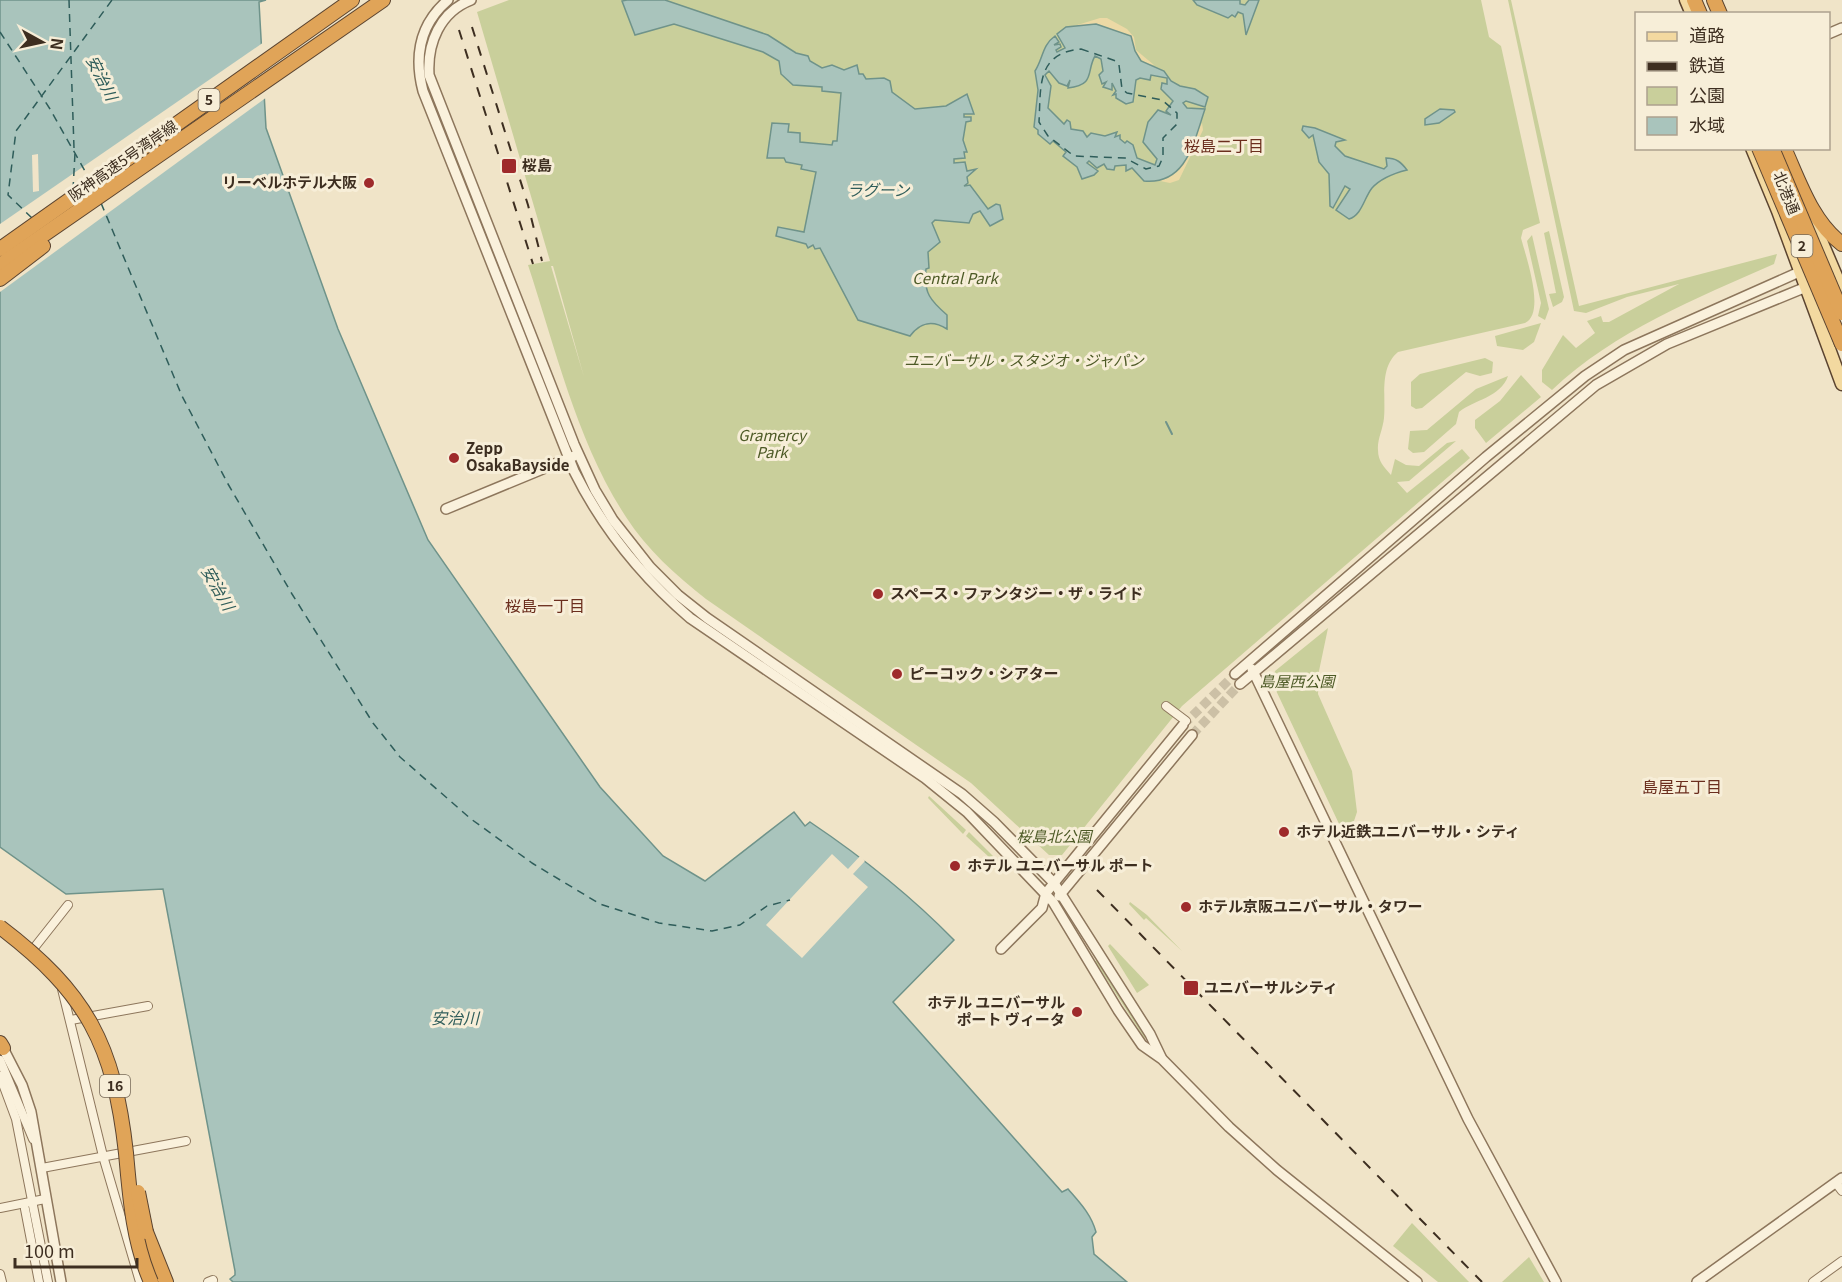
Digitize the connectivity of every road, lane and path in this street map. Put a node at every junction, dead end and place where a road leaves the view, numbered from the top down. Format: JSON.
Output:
{"nodes":[{"id":1,"x":352,"y":0,"type":"edge"},
{"id":2,"x":383,"y":0,"type":"edge"},
{"id":3,"x":448,"y":0,"type":"edge"},
{"id":4,"x":471,"y":0,"type":"edge"},
{"id":5,"x":1753,"y":150,"type":"edge"},
{"id":6,"x":1761,"y":150,"type":"edge"},
{"id":7,"x":1773,"y":150,"type":"edge"},
{"id":8,"x":1784,"y":150,"type":"edge"},
{"id":9,"x":1784,"y":150,"type":"edge"},
{"id":10,"x":146,"y":165,"type":"junction"},
{"id":11,"x":67,"y":200,"type":"junction"},
{"id":12,"x":0,"y":243,"type":"edge"},
{"id":13,"x":1842,"y":244,"type":"edge"},
{"id":14,"x":1842,"y":248,"type":"edge"},
{"id":15,"x":0,"y":249,"type":"edge"},
{"id":16,"x":1828,"y":257,"type":"junction"},
{"id":17,"x":0,"y":265,"type":"edge"},
{"id":18,"x":1838,"y":270,"type":"edge"},
{"id":19,"x":1800,"y":272,"type":"junction"},
{"id":20,"x":0,"y":279,"type":"edge"},
{"id":21,"x":1806,"y":287,"type":"junction"},
{"id":22,"x":1842,"y":290,"type":"edge"},
{"id":23,"x":1842,"y":313,"type":"edge"},
{"id":24,"x":1842,"y":344,"type":"edge"},
{"id":25,"x":1842,"y":384,"type":"edge"},
{"id":26,"x":579,"y":454,"type":"junction"},
{"id":27,"x":569,"y":459,"type":"junction"},
{"id":28,"x":446,"y":509,"type":"dead end"},
{"id":29,"x":1247,"y":662,"type":"junction"},
{"id":30,"x":1254,"y":672,"type":"junction"},
{"id":31,"x":1235,"y":674,"type":"tunnel mouth"},
{"id":32,"x":1240,"y":684,"type":"tunnel mouth"},
{"id":33,"x":1166,"y":706,"type":"dead end"},
{"id":34,"x":1184,"y":723,"type":"joint"},
{"id":35,"x":1192,"y":735,"type":"tunnel mouth"},
{"id":36,"x":1054,"y":883,"type":"junction"},
{"id":37,"x":1046,"y":893,"type":"junction"},
{"id":38,"x":1061,"y":893,"type":"junction"},
{"id":39,"x":1053,"y":902,"type":"junction"},
{"id":40,"x":68,"y":905,"type":"dead end"},
{"id":41,"x":1042,"y":908,"type":"junction"},
{"id":42,"x":0,"y":924,"type":"edge"},
{"id":43,"x":34,"y":948,"type":"junction"},
{"id":44,"x":1001,"y":949,"type":"dead end"},
{"id":45,"x":148,"y":1006,"type":"dead end"},
{"id":46,"x":71,"y":1020,"type":"junction"},
{"id":47,"x":1,"y":1050,"type":"edge"},
{"id":48,"x":1162,"y":1059,"type":"junction"},
{"id":49,"x":0,"y":1076,"type":"edge"},
{"id":50,"x":186,"y":1141,"type":"dead end"},
{"id":51,"x":103,"y":1156,"type":"junction"},
{"id":52,"x":41,"y":1164,"type":"junction"},
{"id":53,"x":1839,"y":1180,"type":"edge"},
{"id":54,"x":1842,"y":1191,"type":"edge"},
{"id":55,"x":45,"y":1199,"type":"junction"},
{"id":56,"x":28,"y":1206,"type":"junction"},
{"id":57,"x":0,"y":1208,"type":"edge"},
{"id":58,"x":1842,"y":1261,"type":"edge"},
{"id":59,"x":0,"y":1274,"type":"edge"},
{"id":60,"x":2,"y":1282,"type":"edge"},
{"id":61,"x":39,"y":1282,"type":"edge"},
{"id":62,"x":48,"y":1282,"type":"edge"},
{"id":63,"x":61,"y":1282,"type":"edge"},
{"id":64,"x":140,"y":1282,"type":"edge"},
{"id":65,"x":151,"y":1282,"type":"edge"},
{"id":66,"x":166,"y":1282,"type":"edge"},
{"id":67,"x":1417,"y":1282,"type":"edge"},
{"id":68,"x":1556,"y":1282,"type":"edge"},
{"id":69,"x":1697,"y":1282,"type":"edge"},
{"id":70,"x":1813,"y":1282,"type":"edge"}],
"edges":[{"from":1,"to":11,"type":"highway","name":"阪神高速5号湾岸線","number":"5"},
{"from":2,"to":10,"type":"highway","name":"阪神高速5号湾岸線","number":"5"},
{"from":3,"to":27,"type":"street"},
{"from":4,"to":26,"type":"street"},
{"from":5,"to":19,"type":"main road","name":"北港通"},
{"from":6,"to":24,"type":"highway","number":"2","bridge":true},
{"from":7,"to":23,"type":"highway","number":"2","bridge":true},
{"from":8,"to":13,"type":"highway","number":"2"},
{"from":9,"to":16,"type":"main road","name":"北港通"},
{"from":10,"to":17,"type":"highway","name":"阪神高速5号湾岸線","number":"5"},
{"from":10,"to":20,"type":"highway"},
{"from":11,"to":12,"type":"highway"},
{"from":11,"to":15,"type":"highway","name":"阪神高速5号湾岸線","number":"5"},
{"from":14,"to":16,"type":"street"},
{"from":16,"to":18,"type":"main road","name":"北港通"},
{"from":16,"to":19,"type":"street"},
{"from":18,"to":21,"type":"street"},
{"from":18,"to":22,"type":"main road"},
{"from":19,"to":21,"type":"main road","name":"北港通"},
{"from":19,"to":29,"type":"street"},
{"from":21,"to":25,"type":"main road","name":"北港通"},
{"from":21,"to":30,"type":"street"},
{"from":26,"to":27,"type":"street"},
{"from":26,"to":36,"type":"street"},
{"from":27,"to":28,"type":"street"},
{"from":27,"to":37,"type":"street"},
{"from":29,"to":30,"type":"street"},
{"from":29,"to":31,"type":"street"},
{"from":30,"to":32,"type":"street"},
{"from":30,"to":68,"type":"street"},
{"from":33,"to":34,"type":"street"},
{"from":34,"to":36,"type":"street"},
{"from":35,"to":38,"type":"street"},
{"from":36,"to":37,"type":"street"},
{"from":36,"to":38,"type":"street"},
{"from":37,"to":39,"type":"street"},
{"from":37,"to":41,"type":"street"},
{"from":38,"to":39,"type":"street"},
{"from":38,"to":48,"type":"street"},
{"from":39,"to":41,"type":"street"},
{"from":39,"to":48,"type":"street"},
{"from":40,"to":43,"type":"street"},
{"from":41,"to":44,"type":"street"},
{"from":42,"to":43,"type":"street"},
{"from":42,"to":65,"type":"highway","number":"16","bridge":true},
{"from":42,"to":66,"type":"highway","number":"16","bridge":true},
{"from":43,"to":46,"type":"street"},
{"from":45,"to":46,"type":"street"},
{"from":46,"to":51,"type":"street"},
{"from":47,"to":52,"type":"street"},
{"from":48,"to":67,"type":"street"},
{"from":49,"to":56,"type":"street"},
{"from":50,"to":51,"type":"street"},
{"from":51,"to":52,"type":"street"},
{"from":51,"to":64,"type":"street"},
{"from":52,"to":55,"type":"street"},
{"from":53,"to":54,"type":"street"},
{"from":53,"to":69,"type":"street"},
{"from":55,"to":56,"type":"street"},
{"from":55,"to":63,"type":"street"},
{"from":56,"to":57,"type":"street"},
{"from":56,"to":61,"type":"street"},
{"from":56,"to":62,"type":"street"},
{"from":58,"to":70,"type":"street"},
{"from":59,"to":60,"type":"street"}]}
